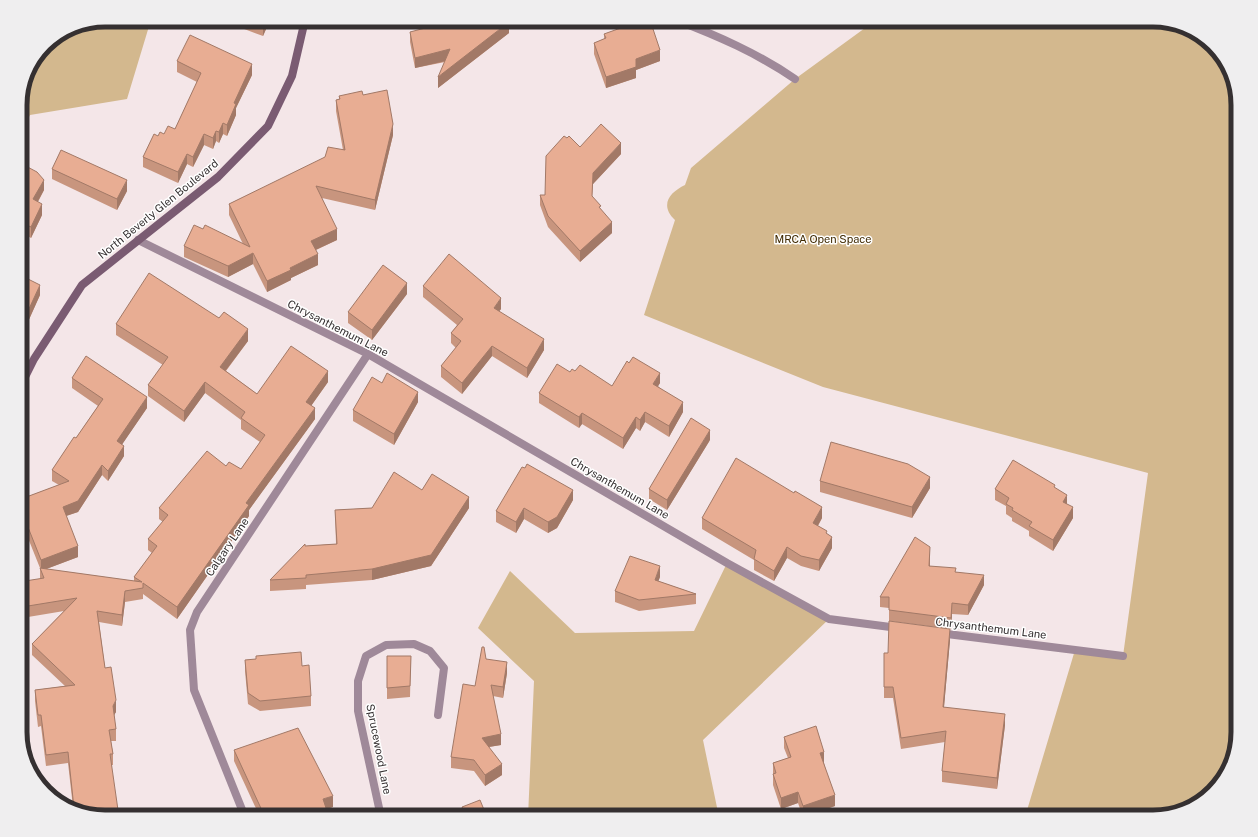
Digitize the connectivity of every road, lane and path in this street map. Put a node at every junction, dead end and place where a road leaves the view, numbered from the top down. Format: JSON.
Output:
{"nodes":[{"id":1,"x":303,"y":27,"type":"edge"},
{"id":2,"x":694,"y":27,"type":"edge"},
{"id":3,"x":795,"y":79,"type":"dead end"},
{"id":4,"x":138,"y":240,"type":"junction"},
{"id":5,"x":368,"y":354,"type":"junction"},
{"id":6,"x":27,"y":373,"type":"edge"},
{"id":7,"x":908,"y":629,"type":"edge"},
{"id":8,"x":932,"y":632,"type":"edge"},
{"id":9,"x":1123,"y":656,"type":"dead end"},
{"id":10,"x":438,"y":716,"type":"dead end"},
{"id":11,"x":241,"y":810,"type":"edge"},
{"id":12,"x":379,"y":810,"type":"edge"}],
"edges":[{"from":1,"to":4,"type":"main road","name":"North Beverly Glen Boulevard"},
{"from":2,"to":3,"type":"street"},
{"from":4,"to":5,"type":"street","name":"Chrysanthemum Lane"},
{"from":4,"to":6,"type":"main road","name":"North Beverly Glen Boulevard"},
{"from":5,"to":7,"type":"street","name":"Chrysanthemum Lane"},
{"from":5,"to":11,"type":"street","name":"Calgary Lane"},
{"from":8,"to":9,"type":"street","name":"Chrysanthemum Lane"},
{"from":10,"to":12,"type":"street","name":"Sprucewood Lane"}]}
